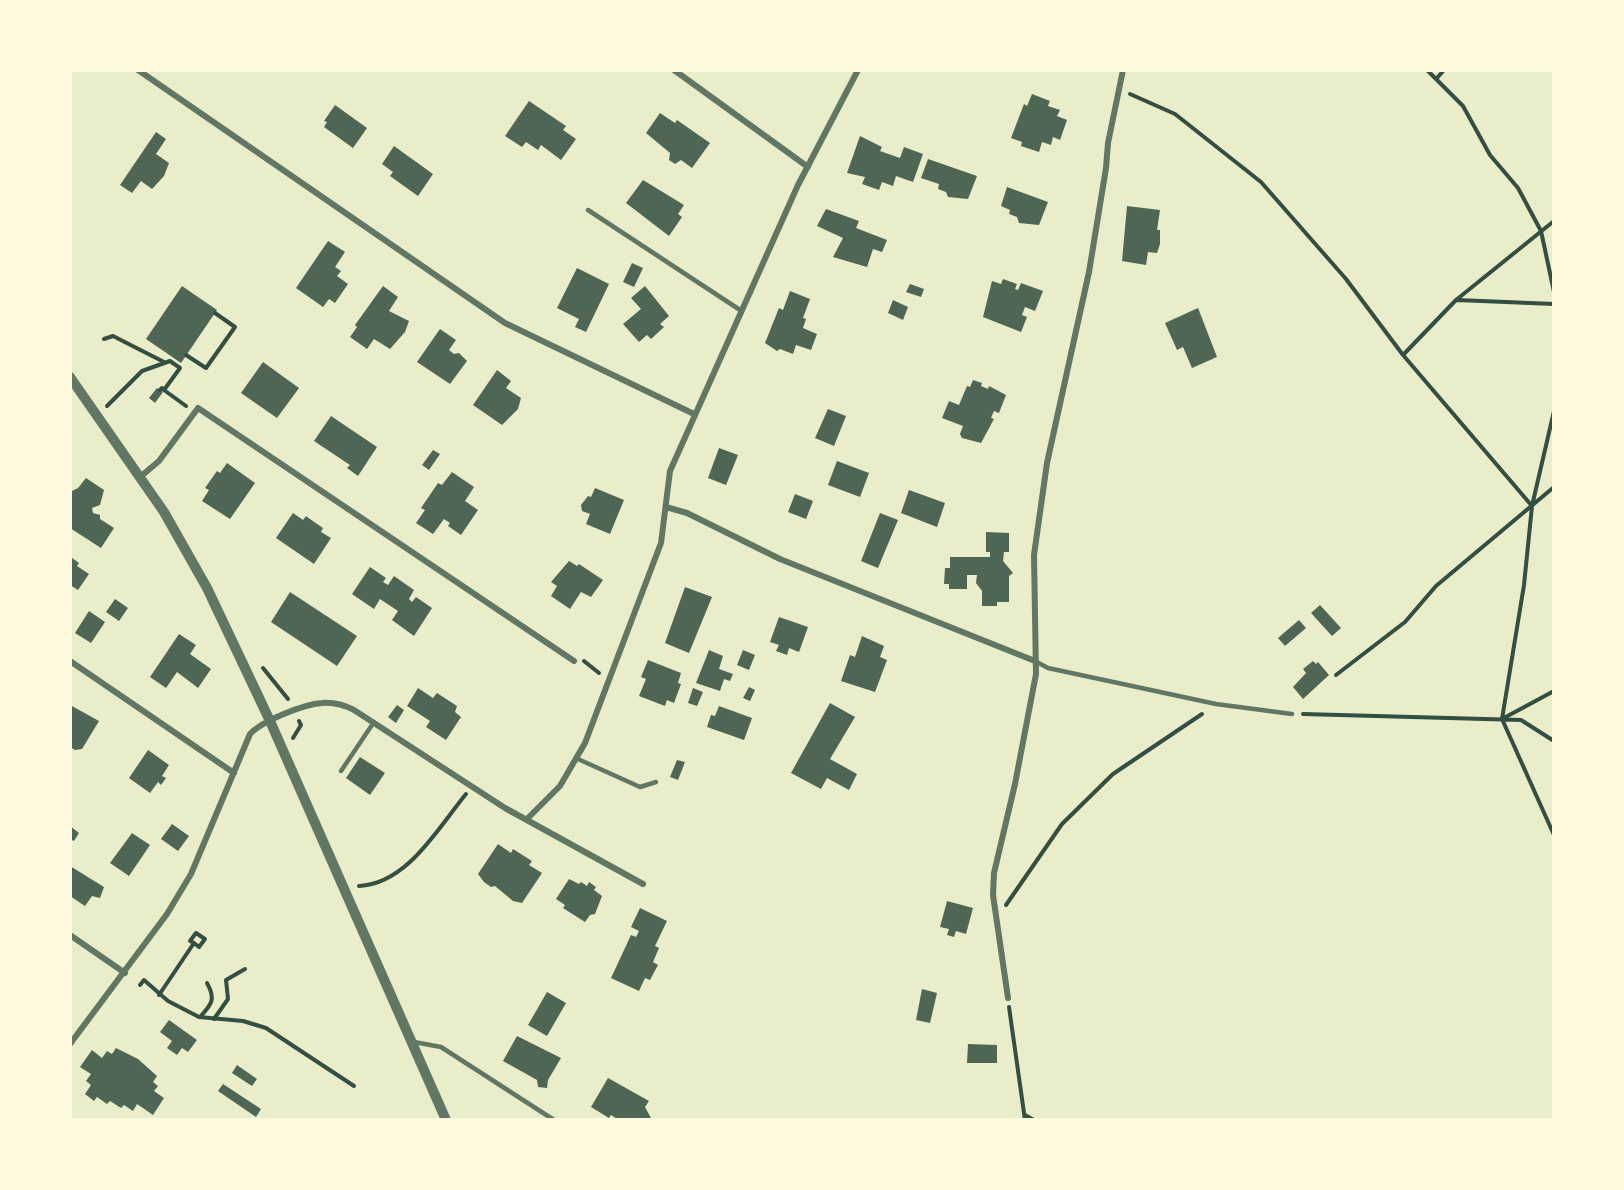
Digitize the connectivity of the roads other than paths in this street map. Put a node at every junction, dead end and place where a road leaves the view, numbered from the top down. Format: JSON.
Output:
{"nodes":[{"id":1,"x":138,"y":70,"type":"edge"},
{"id":2,"x":674,"y":70,"type":"edge"},
{"id":3,"x":858,"y":70,"type":"edge"},
{"id":4,"x":1123,"y":70,"type":"edge"},
{"id":5,"x":808,"y":167,"type":"junction"},
{"id":6,"x":588,"y":210,"type":"dead end"},
{"id":7,"x":740,"y":310,"type":"junction"},
{"id":8,"x":73,"y":384,"type":"edge"},
{"id":9,"x":694,"y":414,"type":"junction"},
{"id":10,"x":140,"y":477,"type":"junction"},
{"id":11,"x":666,"y":507,"type":"junction"},
{"id":12,"x":70,"y":661,"type":"edge"},
{"id":13,"x":574,"y":661,"type":"road end"},
{"id":14,"x":1035,"y":661,"type":"junction"},
{"id":15,"x":1292,"y":714,"type":"road end"},
{"id":16,"x":270,"y":721,"type":"junction"},
{"id":17,"x":374,"y":722,"type":"junction"},
{"id":18,"x":578,"y":759,"type":"junction"},
{"id":19,"x":341,"y":771,"type":"dead end"},
{"id":20,"x":234,"y":773,"type":"junction"},
{"id":21,"x":656,"y":782,"type":"dead end"},
{"id":22,"x":527,"y":819,"type":"junction"},
{"id":23,"x":643,"y":884,"type":"dead end"},
{"id":24,"x":70,"y":935,"type":"edge"},
{"id":25,"x":125,"y":973,"type":"junction"},
{"id":26,"x":1008,"y":998,"type":"road end"},
{"id":27,"x":411,"y":1042,"type":"junction"},
{"id":28,"x":70,"y":1044,"type":"edge"},
{"id":29,"x":446,"y":1119,"type":"edge"},
{"id":30,"x":554,"y":1119,"type":"edge"}],
"edges":[{"from":1,"to":9,"type":"street"},
{"from":2,"to":5,"type":"street"},
{"from":3,"to":5,"type":"street"},
{"from":4,"to":14,"type":"street"},
{"from":5,"to":7,"type":"street"},
{"from":6,"to":7,"type":"lane"},
{"from":7,"to":9,"type":"street"},
{"from":8,"to":10,"type":"street"},
{"from":9,"to":11,"type":"street"},
{"from":10,"to":13,"type":"street"},
{"from":10,"to":16,"type":"street"},
{"from":11,"to":14,"type":"street"},
{"from":11,"to":18,"type":"street"},
{"from":12,"to":20,"type":"street"},
{"from":14,"to":15,"type":"lane"},
{"from":14,"to":26,"type":"street"},
{"from":16,"to":17,"type":"street"},
{"from":16,"to":20,"type":"street"},
{"from":16,"to":27,"type":"street"},
{"from":17,"to":19,"type":"lane"},
{"from":17,"to":22,"type":"street"},
{"from":18,"to":21,"type":"lane"},
{"from":18,"to":22,"type":"street"},
{"from":20,"to":25,"type":"street"},
{"from":22,"to":23,"type":"street"},
{"from":24,"to":25,"type":"street"},
{"from":25,"to":28,"type":"street"},
{"from":27,"to":29,"type":"street"},
{"from":27,"to":30,"type":"lane"}]}
